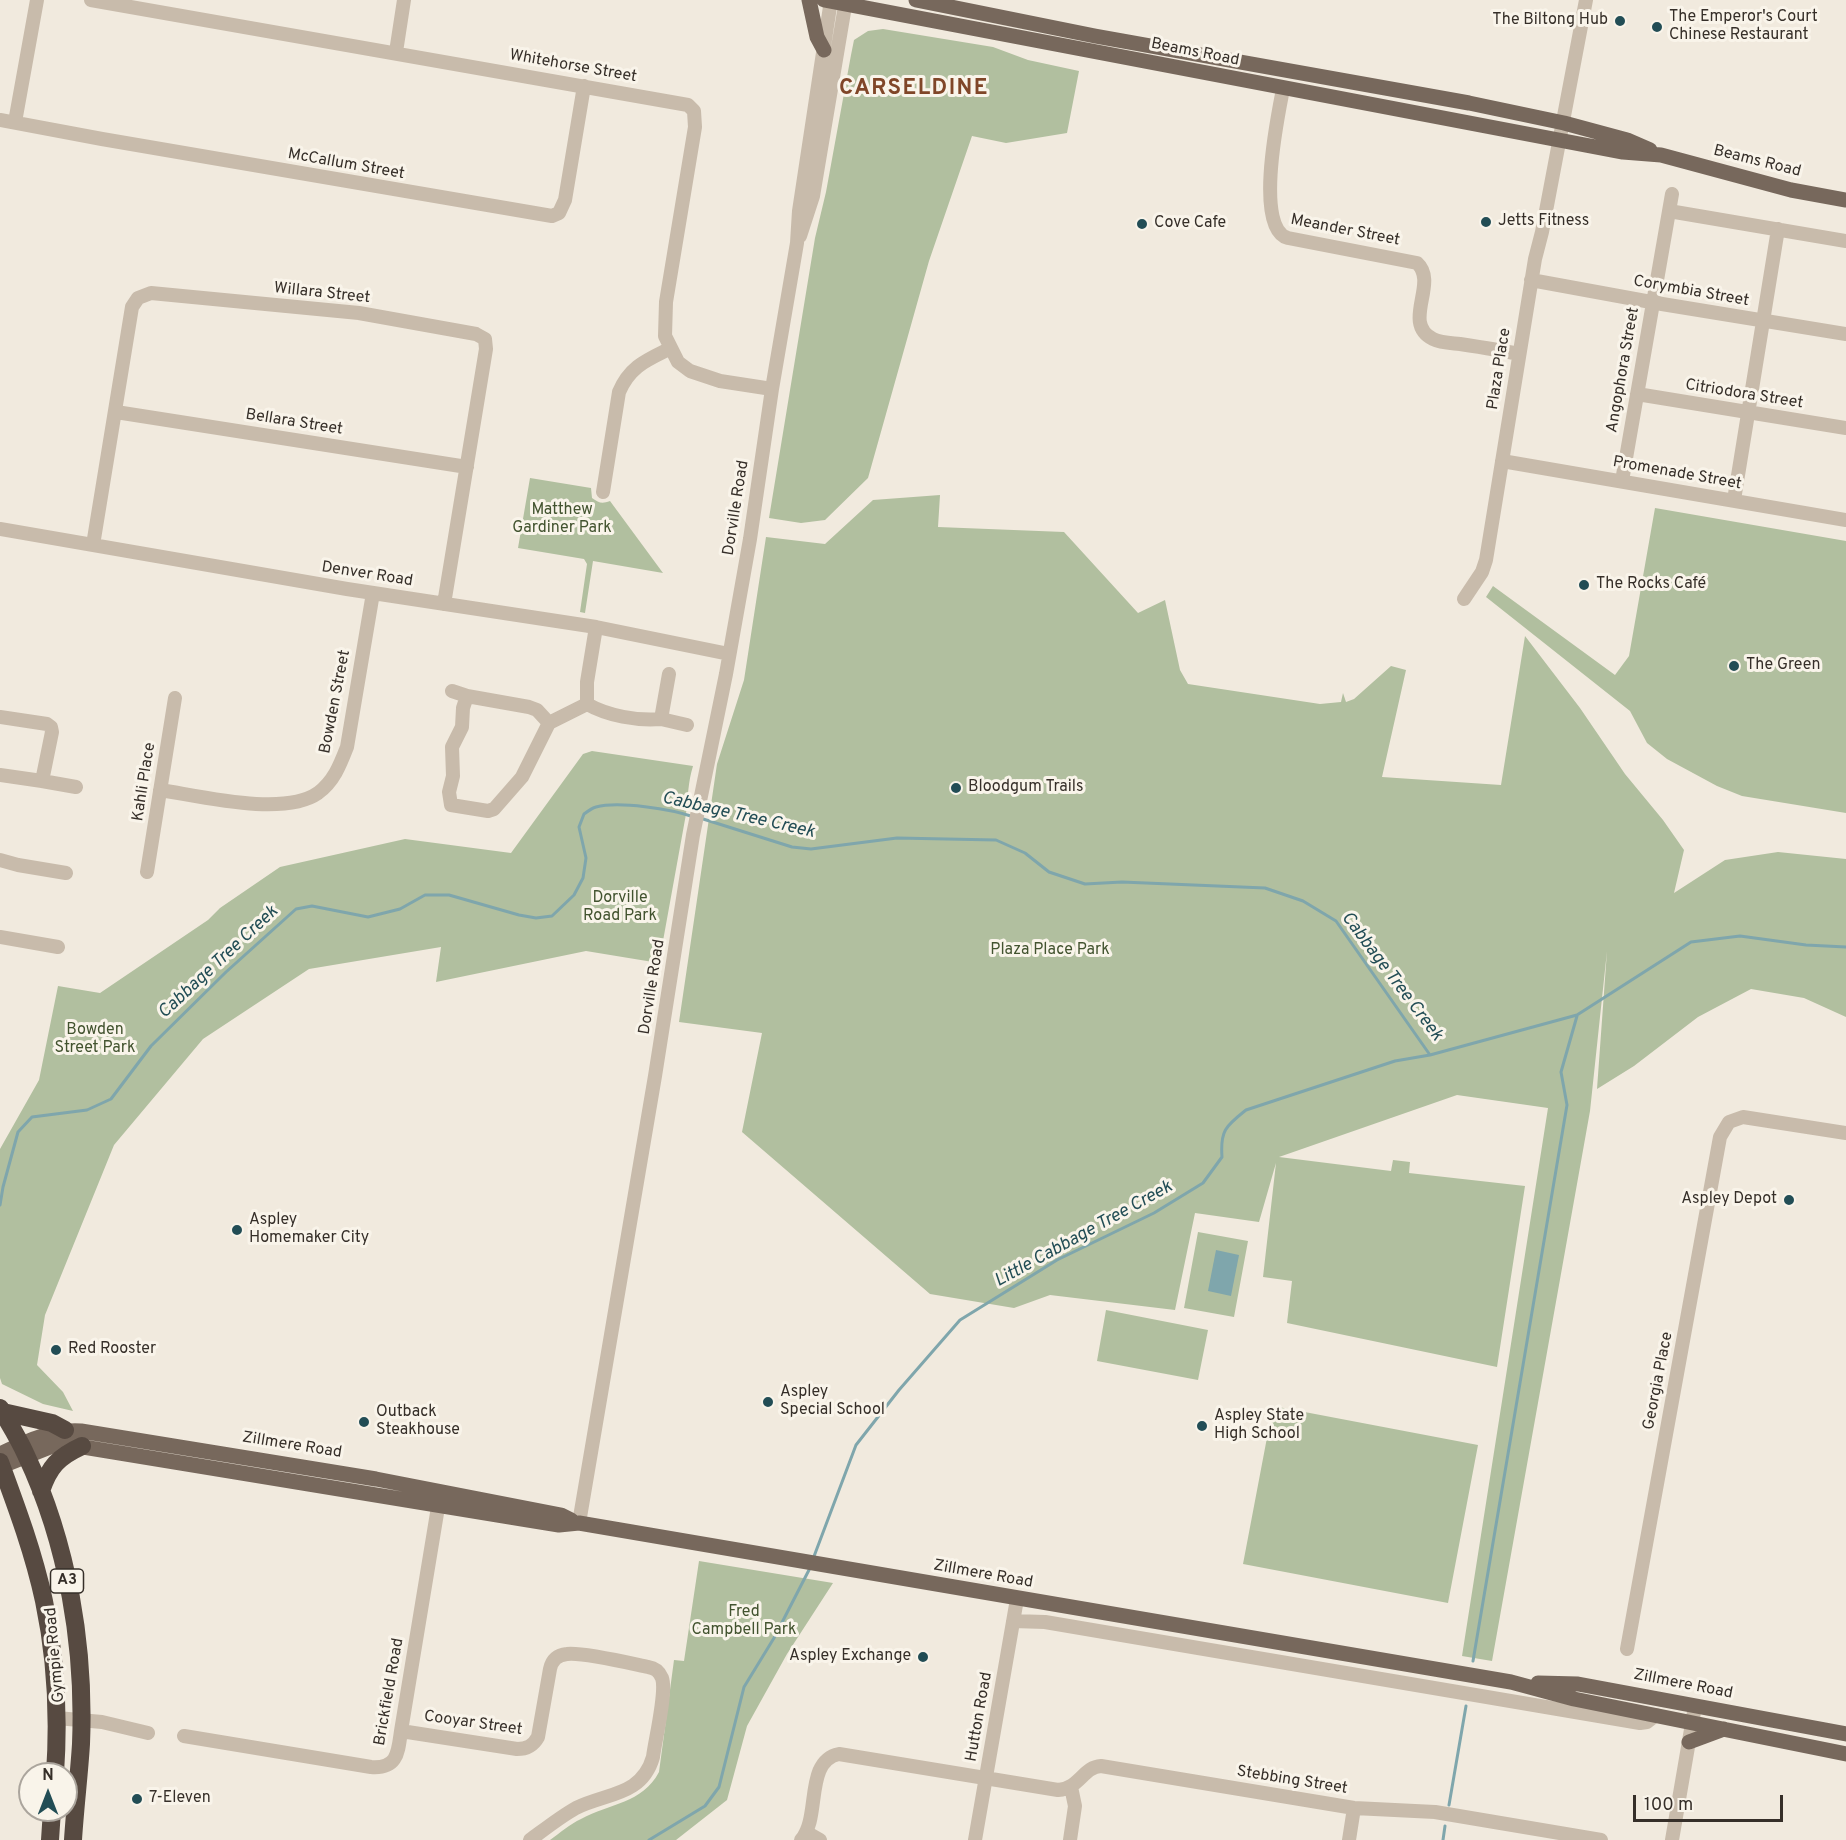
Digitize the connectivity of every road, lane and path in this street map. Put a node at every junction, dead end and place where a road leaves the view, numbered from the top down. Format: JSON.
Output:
{"nodes":[{"id":1,"x":37,"y":0,"type":"edge"},
{"id":2,"x":92,"y":0,"type":"edge"},
{"id":3,"x":404,"y":0,"type":"edge"},
{"id":4,"x":809,"y":0,"type":"edge"},
{"id":5,"x":916,"y":0,"type":"edge"},
{"id":6,"x":1586,"y":0,"type":"edge"},
{"id":7,"x":835,"y":1,"type":"edge"},
{"id":8,"x":824,"y":50,"type":"junction"},
{"id":9,"x":396,"y":52,"type":"junction"},
{"id":10,"x":584,"y":86,"type":"junction"},
{"id":11,"x":1283,"y":88,"type":"junction"},
{"id":12,"x":0,"y":120,"type":"edge"},
{"id":13,"x":15,"y":122,"type":"junction"},
{"id":14,"x":1564,"y":123,"type":"junction"},
{"id":15,"x":1560,"y":140,"type":"junction"},
{"id":16,"x":1660,"y":155,"type":"junction"},
{"id":17,"x":1672,"y":194,"type":"dead end"},
{"id":18,"x":1846,"y":200,"type":"edge"},
{"id":19,"x":1669,"y":211,"type":"junction"},
{"id":20,"x":1778,"y":229,"type":"junction"},
{"id":21,"x":1846,"y":241,"type":"edge"},
{"id":22,"x":797,"y":243,"type":"junction"},
{"id":23,"x":1531,"y":280,"type":"junction"},
{"id":24,"x":1653,"y":302,"type":"junction"},
{"id":25,"x":1763,"y":321,"type":"junction"},
{"id":26,"x":1846,"y":334,"type":"edge"},
{"id":27,"x":671,"y":348,"type":"junction"},
{"id":28,"x":1520,"y":354,"type":"junction"},
{"id":29,"x":772,"y":389,"type":"junction"},
{"id":30,"x":1637,"y":394,"type":"junction"},
{"id":31,"x":116,"y":412,"type":"junction"},
{"id":32,"x":1748,"y":413,"type":"junction"},
{"id":33,"x":1846,"y":428,"type":"edge"},
{"id":34,"x":1502,"y":461,"type":"junction"},
{"id":35,"x":467,"y":467,"type":"junction"},
{"id":36,"x":1622,"y":481,"type":"junction"},
{"id":37,"x":603,"y":492,"type":"dead end"},
{"id":38,"x":1734,"y":500,"type":"junction"},
{"id":39,"x":1846,"y":520,"type":"edge"},
{"id":40,"x":0,"y":529,"type":"edge"},
{"id":41,"x":93,"y":545,"type":"junction"},
{"id":42,"x":373,"y":592,"type":"junction"},
{"id":43,"x":1464,"y":598,"type":"dead end"},
{"id":44,"x":444,"y":604,"type":"junction"},
{"id":45,"x":596,"y":627,"type":"junction"},
{"id":46,"x":729,"y":654,"type":"junction"},
{"id":47,"x":669,"y":674,"type":"dead end"},
{"id":48,"x":452,"y":692,"type":"dead end"},
{"id":49,"x":467,"y":696,"type":"junction"},
{"id":50,"x":175,"y":698,"type":"dead end"},
{"id":51,"x":587,"y":704,"type":"junction"},
{"id":52,"x":0,"y":717,"type":"edge"},
{"id":53,"x":661,"y":719,"type":"junction"},
{"id":54,"x":549,"y":723,"type":"junction"},
{"id":55,"x":687,"y":725,"type":"dead end"},
{"id":56,"x":0,"y":775,"type":"edge"},
{"id":57,"x":42,"y":781,"type":"junction"},
{"id":58,"x":76,"y":787,"type":"dead end"},
{"id":59,"x":160,"y":790,"type":"junction"},
{"id":60,"x":0,"y":860,"type":"edge"},
{"id":61,"x":147,"y":872,"type":"dead end"},
{"id":62,"x":66,"y":873,"type":"dead end"},
{"id":63,"x":0,"y":937,"type":"edge"},
{"id":64,"x":58,"y":947,"type":"dead end"},
{"id":65,"x":1846,"y":1133,"type":"edge"},
{"id":66,"x":1,"y":1410,"type":"edge"},
{"id":67,"x":64,"y":1430,"type":"junction"},
{"id":68,"x":82,"y":1446,"type":"junction"},
{"id":69,"x":24,"y":1450,"type":"junction"},
{"id":70,"x":0,"y":1461,"type":"edge"},
{"id":71,"x":41,"y":1491,"type":"junction"},
{"id":72,"x":440,"y":1498,"type":"junction"},
{"id":73,"x":579,"y":1523,"type":"junction"},
{"id":74,"x":1017,"y":1599,"type":"junction"},
{"id":75,"x":1013,"y":1621,"type":"junction"},
{"id":76,"x":1627,"y":1649,"type":"dead end"},
{"id":77,"x":1381,"y":1659,"type":"junction"},
{"id":78,"x":1378,"y":1679,"type":"junction"},
{"id":79,"x":1511,"y":1682,"type":"junction"},
{"id":80,"x":1695,"y":1706,"type":"junction"},
{"id":81,"x":1656,"y":1715,"type":"junction"},
{"id":82,"x":57,"y":1718,"type":"junction"},
{"id":83,"x":81,"y":1721,"type":"junction"},
{"id":84,"x":1692,"y":1723,"type":"junction"},
{"id":85,"x":1724,"y":1729,"type":"junction"},
{"id":86,"x":402,"y":1731,"type":"junction"},
{"id":87,"x":148,"y":1733,"type":"dead end"},
{"id":88,"x":1846,"y":1734,"type":"edge"},
{"id":89,"x":184,"y":1736,"type":"dead end"},
{"id":90,"x":1689,"y":1742,"type":"junction"},
{"id":91,"x":1846,"y":1754,"type":"edge"},
{"id":92,"x":55,"y":1762,"type":"edge"},
{"id":93,"x":986,"y":1778,"type":"junction"},
{"id":94,"x":1071,"y":1787,"type":"junction"},
{"id":95,"x":1354,"y":1808,"type":"junction"},
{"id":96,"x":51,"y":1822,"type":"edge"},
{"id":97,"x":803,"y":1836,"type":"edge"},
{"id":98,"x":50,"y":1840,"type":"edge"},
{"id":99,"x":74,"y":1840,"type":"edge"},
{"id":100,"x":530,"y":1840,"type":"edge"},
{"id":101,"x":820,"y":1840,"type":"edge"},
{"id":102,"x":975,"y":1840,"type":"edge"},
{"id":103,"x":1070,"y":1840,"type":"edge"},
{"id":104,"x":1349,"y":1840,"type":"edge"},
{"id":105,"x":1601,"y":1840,"type":"edge"},
{"id":106,"x":1672,"y":1840,"type":"edge"}],
"edges":[{"from":1,"to":13,"type":"street"},
{"from":2,"to":9,"type":"street","name":"Whitehorse Street"},
{"from":3,"to":9,"type":"street"},
{"from":4,"to":8,"type":"main road"},
{"from":5,"to":14,"type":"main road","name":"Beams Road"},
{"from":6,"to":14,"type":"street"},
{"from":7,"to":8,"type":"street","name":"Dorville Road"},
{"from":7,"to":11,"type":"main road","name":"Beams Road"},
{"from":7,"to":22,"type":"street","name":"Dorville Road"},
{"from":8,"to":22,"type":"street","name":"Dorville Road"},
{"from":9,"to":10,"type":"street","name":"Whitehorse Street"},
{"from":10,"to":13,"type":"street","name":"McCallum Street"},
{"from":10,"to":27,"type":"street","name":"Whitehorse Street"},
{"from":11,"to":15,"type":"main road","name":"Beams Road"},
{"from":11,"to":28,"type":"street","name":"Meander Street"},
{"from":12,"to":13,"type":"street","name":"McCallum Street"},
{"from":14,"to":15,"type":"street"},
{"from":14,"to":16,"type":"main road","name":"Beams Road"},
{"from":15,"to":16,"type":"main road","name":"Beams Road"},
{"from":15,"to":23,"type":"street","name":"Plaza Place"},
{"from":16,"to":18,"type":"main road","name":"Beams Road"},
{"from":17,"to":19,"type":"street","name":"Angophora Street"},
{"from":19,"to":20,"type":"street"},
{"from":19,"to":24,"type":"street","name":"Angophora Street"},
{"from":20,"to":21,"type":"street"},
{"from":20,"to":25,"type":"street"},
{"from":22,"to":29,"type":"street","name":"Dorville Road"},
{"from":23,"to":24,"type":"street","name":"Corymbia Street"},
{"from":23,"to":28,"type":"street","name":"Plaza Place"},
{"from":24,"to":25,"type":"street","name":"Corymbia Street"},
{"from":24,"to":30,"type":"street","name":"Angophora Street"},
{"from":25,"to":26,"type":"street","name":"Corymbia Street"},
{"from":25,"to":32,"type":"street"},
{"from":27,"to":29,"type":"street","name":"Whitehorse Street"},
{"from":27,"to":37,"type":"street"},
{"from":28,"to":34,"type":"street","name":"Plaza Place"},
{"from":29,"to":46,"type":"street","name":"Dorville Road"},
{"from":30,"to":32,"type":"street","name":"Citriodora Street"},
{"from":30,"to":36,"type":"street","name":"Angophora Street"},
{"from":31,"to":35,"type":"street","name":"Bellara Street"},
{"from":31,"to":35,"type":"street","name":"Willara Street"},
{"from":31,"to":41,"type":"street","name":"Willara Street"},
{"from":32,"to":33,"type":"street","name":"Citriodora Street"},
{"from":32,"to":38,"type":"street"},
{"from":34,"to":36,"type":"street","name":"Promenade Street"},
{"from":34,"to":43,"type":"street","name":"Plaza Place"},
{"from":35,"to":44,"type":"street","name":"Willara Street"},
{"from":36,"to":38,"type":"street","name":"Promenade Street"},
{"from":38,"to":39,"type":"street","name":"Promenade Street"},
{"from":40,"to":41,"type":"street","name":"Denver Road"},
{"from":41,"to":42,"type":"street","name":"Denver Road"},
{"from":42,"to":44,"type":"street","name":"Denver Road"},
{"from":42,"to":59,"type":"street","name":"Bowden Street"},
{"from":44,"to":45,"type":"street","name":"Denver Road"},
{"from":45,"to":46,"type":"street","name":"Denver Road"},
{"from":45,"to":51,"type":"street"},
{"from":46,"to":73,"type":"street","name":"Dorville Road"},
{"from":47,"to":53,"type":"street"},
{"from":48,"to":49,"type":"street"},
{"from":49,"to":54,"type":"street"},
{"from":49,"to":54,"type":"street"},
{"from":50,"to":59,"type":"street","name":"Kahli Place"},
{"from":51,"to":53,"type":"street"},
{"from":51,"to":54,"type":"street"},
{"from":52,"to":57,"type":"street"},
{"from":53,"to":55,"type":"street"},
{"from":56,"to":57,"type":"street"},
{"from":57,"to":58,"type":"street"},
{"from":59,"to":61,"type":"street","name":"Kahli Place"},
{"from":60,"to":62,"type":"street"},
{"from":63,"to":64,"type":"street"},
{"from":65,"to":76,"type":"street","name":"Georgia Place"},
{"from":66,"to":67,"type":"highway"},
{"from":66,"to":69,"type":"highway","name":"Gympie Road","number":"A3"},
{"from":67,"to":69,"type":"main road","name":"Zillmere Road"},
{"from":67,"to":72,"type":"main road","name":"Zillmere Road"},
{"from":68,"to":69,"type":"main road","name":"Zillmere Road"},
{"from":68,"to":71,"type":"highway"},
{"from":68,"to":72,"type":"main road","name":"Zillmere Road"},
{"from":69,"to":70,"type":"main road","name":"Zillmere Road"},
{"from":69,"to":71,"type":"highway","name":"Gympie Road","number":"A3"},
{"from":70,"to":82,"type":"highway","name":"Gympie Road","number":"A3"},
{"from":71,"to":83,"type":"highway","name":"Gympie Road","number":"A3"},
{"from":72,"to":73,"type":"main road","name":"Zillmere Road"},
{"from":72,"to":86,"type":"street","name":"Brickfield Road"},
{"from":73,"to":74,"type":"main road","name":"Zillmere Road"},
{"from":74,"to":75,"type":"street","name":"Hutton Road"},
{"from":74,"to":77,"type":"main road","name":"Zillmere Road"},
{"from":75,"to":78,"type":"street","name":"Zillmere Road"},
{"from":75,"to":93,"type":"street","name":"Hutton Road"},
{"from":77,"to":78,"type":"street"},
{"from":77,"to":79,"type":"main road","name":"Zillmere Road"},
{"from":78,"to":81,"type":"street","name":"Zillmere Road"},
{"from":79,"to":80,"type":"main road","name":"Zillmere Road"},
{"from":79,"to":81,"type":"main road","name":"Zillmere Road"},
{"from":80,"to":84,"type":"street"},
{"from":80,"to":88,"type":"main road","name":"Zillmere Road"},
{"from":81,"to":84,"type":"main road","name":"Zillmere Road"},
{"from":82,"to":83,"type":"street"},
{"from":82,"to":92,"type":"highway","name":"Gympie Road","number":"A3"},
{"from":83,"to":87,"type":"street"},
{"from":83,"to":99,"type":"highway","name":"Gympie Road","number":"A3"},
{"from":84,"to":85,"type":"main road","name":"Zillmere Road"},
{"from":84,"to":90,"type":"street"},
{"from":85,"to":90,"type":"main road"},
{"from":85,"to":91,"type":"main road","name":"Zillmere Road"},
{"from":86,"to":89,"type":"street","name":"Brickfield Road"},
{"from":86,"to":100,"type":"street","name":"Cooyar Street"},
{"from":90,"to":106,"type":"street"},
{"from":93,"to":94,"type":"street"},
{"from":93,"to":97,"type":"street"},
{"from":93,"to":102,"type":"street","name":"Hutton Road"},
{"from":94,"to":95,"type":"street","name":"Stebbing Street"},
{"from":94,"to":103,"type":"street"},
{"from":95,"to":104,"type":"street"},
{"from":95,"to":105,"type":"street","name":"Stebbing Street"},
{"from":96,"to":98,"type":"highway"},
{"from":97,"to":101,"type":"street"}]}
